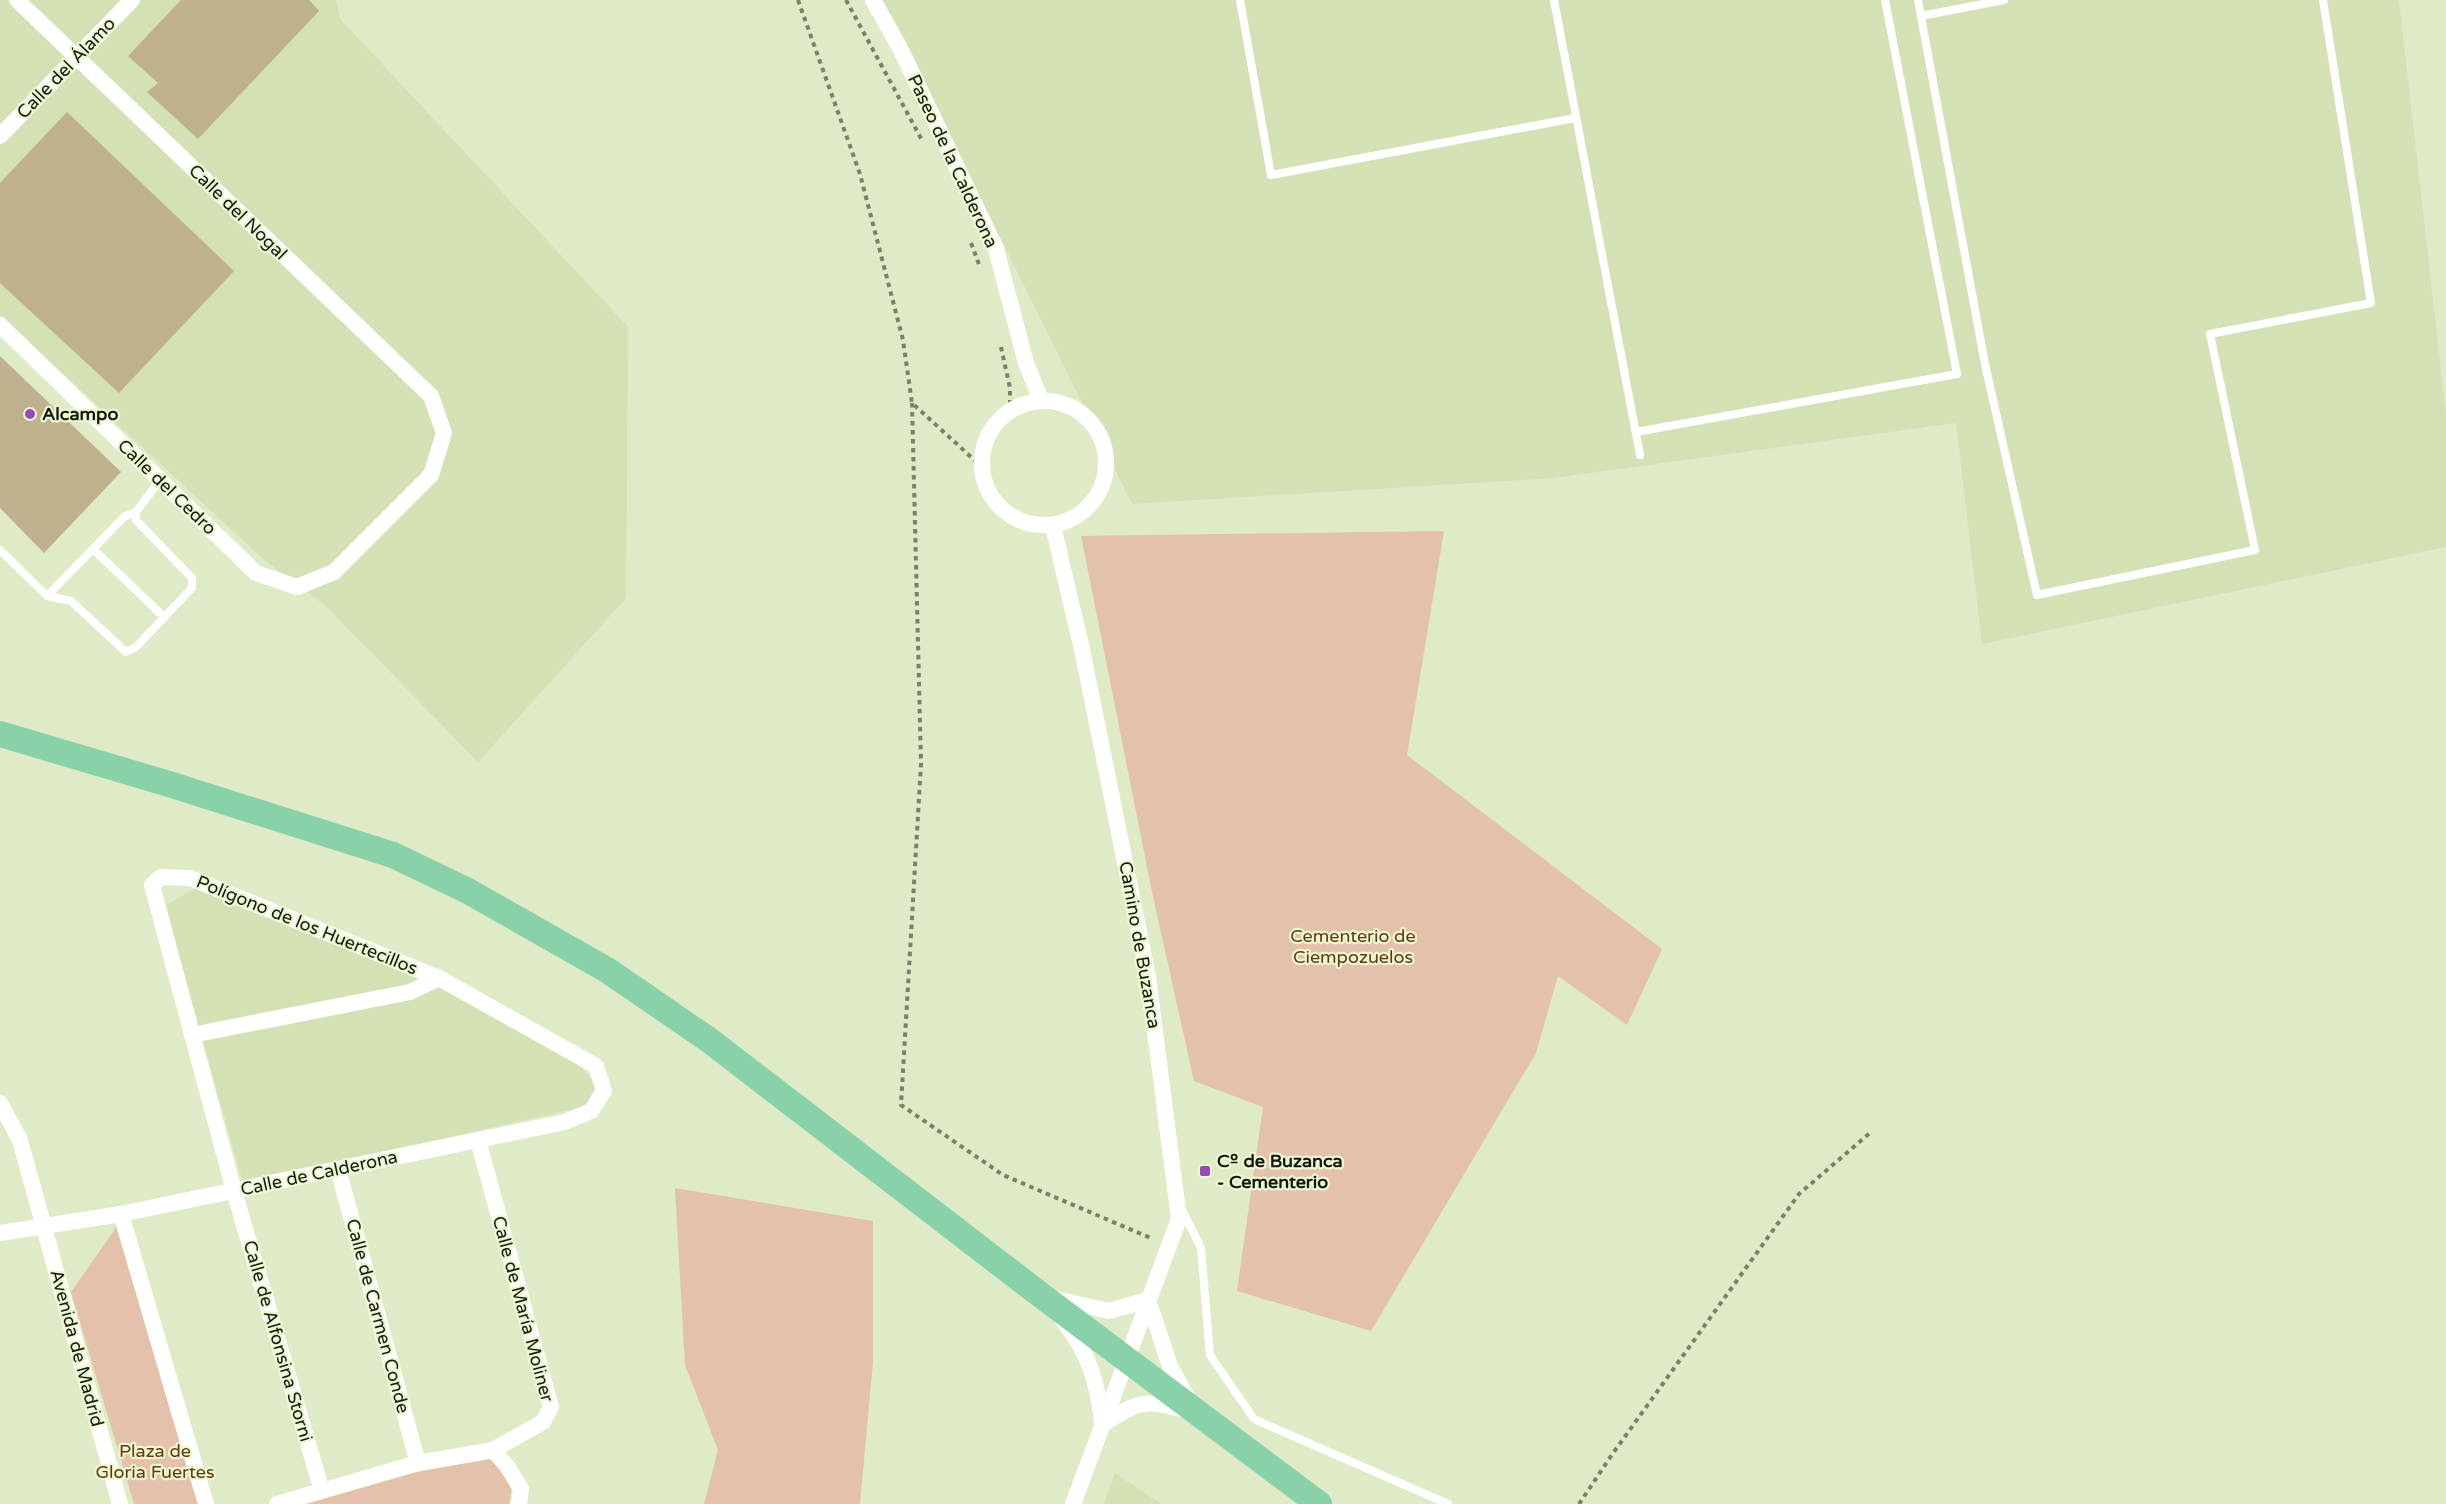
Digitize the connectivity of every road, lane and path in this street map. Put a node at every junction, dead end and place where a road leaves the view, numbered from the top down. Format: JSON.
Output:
{"nodes":[{"id":1,"x":17,"y":0,"type":"edge"},
{"id":2,"x":132,"y":0,"type":"edge"},
{"id":3,"x":798,"y":0,"type":"edge"},
{"id":4,"x":846,"y":0,"type":"edge"},
{"id":5,"x":873,"y":0,"type":"edge"},
{"id":6,"x":1240,"y":0,"type":"edge"},
{"id":7,"x":1554,"y":0,"type":"edge"},
{"id":8,"x":1885,"y":0,"type":"edge"},
{"id":9,"x":1918,"y":0,"type":"edge"},
{"id":10,"x":2004,"y":0,"type":"edge"},
{"id":11,"x":2323,"y":0,"type":"edge"},
{"id":12,"x":1921,"y":16,"type":"junction"},
{"id":13,"x":77,"y":58,"type":"junction"},
{"id":14,"x":1575,"y":118,"type":"junction"},
{"id":15,"x":0,"y":136,"type":"edge"},
{"id":16,"x":925,"y":146,"type":"dead end"},
{"id":17,"x":970,"y":241,"type":"dead end"},
{"id":18,"x":982,"y":273,"type":"dead end"},
{"id":19,"x":0,"y":325,"type":"edge"},
{"id":20,"x":999,"y":336,"type":"dead end"},
{"id":21,"x":1026,"y":363,"type":"junction"},
{"id":22,"x":1041,"y":400,"type":"junction"},
{"id":23,"x":912,"y":403,"type":"junction"},
{"id":24,"x":1016,"y":407,"type":"junction"},
{"id":25,"x":1636,"y":432,"type":"junction"},
{"id":26,"x":1640,"y":455,"type":"dead end"},
{"id":27,"x":981,"y":466,"type":"junction"},
{"id":28,"x":160,"y":480,"type":"junction"},
{"id":29,"x":136,"y":512,"type":"junction"},
{"id":30,"x":1053,"y":526,"type":"junction"},
{"id":31,"x":93,"y":549,"type":"junction"},
{"id":32,"x":0,"y":550,"type":"edge"},
{"id":33,"x":256,"y":573,"type":"joint"},
{"id":34,"x":47,"y":596,"type":"junction"},
{"id":35,"x":164,"y":617,"type":"junction"},
{"id":36,"x":0,"y":717,"type":"edge"},
{"id":37,"x":0,"y":734,"type":"edge"},
{"id":38,"x":169,"y":784,"type":"junction"},
{"id":39,"x":439,"y":978,"type":"junction"},
{"id":40,"x":192,"y":1035,"type":"junction"},
{"id":41,"x":0,"y":1103,"type":"edge"},
{"id":42,"x":591,"y":1111,"type":"joint"},
{"id":43,"x":1871,"y":1132,"type":"dead end"},
{"id":44,"x":478,"y":1140,"type":"junction"},
{"id":45,"x":338,"y":1169,"type":"junction"},
{"id":46,"x":234,"y":1191,"type":"junction"},
{"id":47,"x":1177,"y":1200,"type":"junction"},
{"id":48,"x":121,"y":1214,"type":"junction"},
{"id":49,"x":44,"y":1226,"type":"junction"},
{"id":50,"x":0,"y":1233,"type":"edge"},
{"id":51,"x":1169,"y":1246,"type":"junction"},
{"id":52,"x":1042,"y":1296,"type":"junction"},
{"id":53,"x":1149,"y":1300,"type":"junction"},
{"id":54,"x":1126,"y":1359,"type":"junction"},
{"id":55,"x":1196,"y":1414,"type":"junction"},
{"id":56,"x":1103,"y":1425,"type":"junction"},
{"id":57,"x":493,"y":1450,"type":"junction"},
{"id":58,"x":418,"y":1463,"type":"junction"},
{"id":59,"x":322,"y":1491,"type":"junction"},
{"id":60,"x":120,"y":1504,"type":"edge"},
{"id":61,"x":206,"y":1504,"type":"edge"},
{"id":62,"x":277,"y":1504,"type":"edge"},
{"id":63,"x":519,"y":1504,"type":"edge"},
{"id":64,"x":1073,"y":1504,"type":"edge"},
{"id":65,"x":1319,"y":1504,"type":"edge"},
{"id":66,"x":1448,"y":1504,"type":"edge"},
{"id":67,"x":1579,"y":1504,"type":"edge"}],
"edges":[{"from":1,"to":13,"type":"street","name":"Calle del Nogal"},
{"from":2,"to":13,"type":"street","name":"Calle del Álamo"},
{"from":3,"to":23,"type":"path"},
{"from":4,"to":16,"type":"path"},
{"from":5,"to":21,"type":"street","name":"Paseo de la Calderona"},
{"from":6,"to":14,"type":"lane"},
{"from":7,"to":14,"type":"lane"},
{"from":8,"to":25,"type":"lane"},
{"from":9,"to":12,"type":"lane"},
{"from":10,"to":12,"type":"lane"},
{"from":11,"to":12,"type":"lane"},
{"from":13,"to":15,"type":"street","name":"Calle del Álamo"},
{"from":13,"to":33,"type":"street","name":"Calle del Nogal"},
{"from":14,"to":25,"type":"lane"},
{"from":17,"to":18,"type":"path"},
{"from":19,"to":28,"type":"street","name":"Calle del Cedro"},
{"from":20,"to":24,"type":"path"},
{"from":21,"to":22,"type":"street","name":"Paseo de la Calderona"},
{"from":21,"to":24,"type":"street","name":"Paseo de la Calderona"},
{"from":22,"to":24,"type":"street"},
{"from":22,"to":30,"type":"street"},
{"from":23,"to":27,"type":"path"},
{"from":23,"to":51,"type":"path"},
{"from":24,"to":27,"type":"street"},
{"from":25,"to":26,"type":"lane"},
{"from":27,"to":30,"type":"street"},
{"from":28,"to":29,"type":"lane"},
{"from":28,"to":33,"type":"street","name":"Calle del Cedro"},
{"from":29,"to":31,"type":"lane"},
{"from":29,"to":35,"type":"lane"},
{"from":30,"to":47,"type":"street","name":"Camino de Buzanca"},
{"from":31,"to":34,"type":"lane"},
{"from":31,"to":35,"type":"lane"},
{"from":32,"to":34,"type":"lane"},
{"from":34,"to":35,"type":"lane"},
{"from":36,"to":38,"type":"main road"},
{"from":37,"to":38,"type":"main road"},
{"from":38,"to":52,"type":"main road"},
{"from":39,"to":40,"type":"street","name":"Polígono de los Huertecillos"},
{"from":39,"to":40,"type":"street","name":"Polígono de los Huertecillos"},
{"from":39,"to":42,"type":"street","name":"Polígono de los Huertecillos"},
{"from":40,"to":46,"type":"street","name":"Polígono de los Huertecillos"},
{"from":41,"to":49,"type":"street","name":"Avenida de Madrid"},
{"from":42,"to":44,"type":"street","name":"Calle de Calderona"},
{"from":43,"to":67,"type":"path"},
{"from":44,"to":45,"type":"street","name":"Calle de Calderona"},
{"from":44,"to":57,"type":"street","name":"Calle de María Moliner"},
{"from":45,"to":46,"type":"street","name":"Calle de Calderona"},
{"from":45,"to":58,"type":"street","name":"Calle de Carmen Conde"},
{"from":46,"to":48,"type":"street","name":"Calle de Calderona"},
{"from":46,"to":59,"type":"street","name":"Calle de Alfonsina Storni"},
{"from":47,"to":51,"type":"street","name":"Camino de Buzanca"},
{"from":47,"to":66,"type":"lane"},
{"from":48,"to":49,"type":"street","name":"Calle de Calderona"},
{"from":48,"to":61,"type":"street"},
{"from":49,"to":50,"type":"street"},
{"from":49,"to":60,"type":"street","name":"Avenida de Madrid"},
{"from":51,"to":53,"type":"street","name":"Camino de Buzanca"},
{"from":52,"to":53,"type":"street"},
{"from":52,"to":54,"type":"main road"},
{"from":52,"to":56,"type":"street"},
{"from":53,"to":54,"type":"street","name":"Camino de Buzanca"},
{"from":53,"to":55,"type":"street"},
{"from":54,"to":55,"type":"main road"},
{"from":54,"to":56,"type":"street","name":"Camino de Buzanca"},
{"from":55,"to":56,"type":"street"},
{"from":55,"to":65,"type":"main road"},
{"from":56,"to":64,"type":"street","name":"Camino de Buzanca"},
{"from":57,"to":58,"type":"street"},
{"from":57,"to":63,"type":"street"},
{"from":58,"to":59,"type":"street"},
{"from":59,"to":62,"type":"street"}]}
